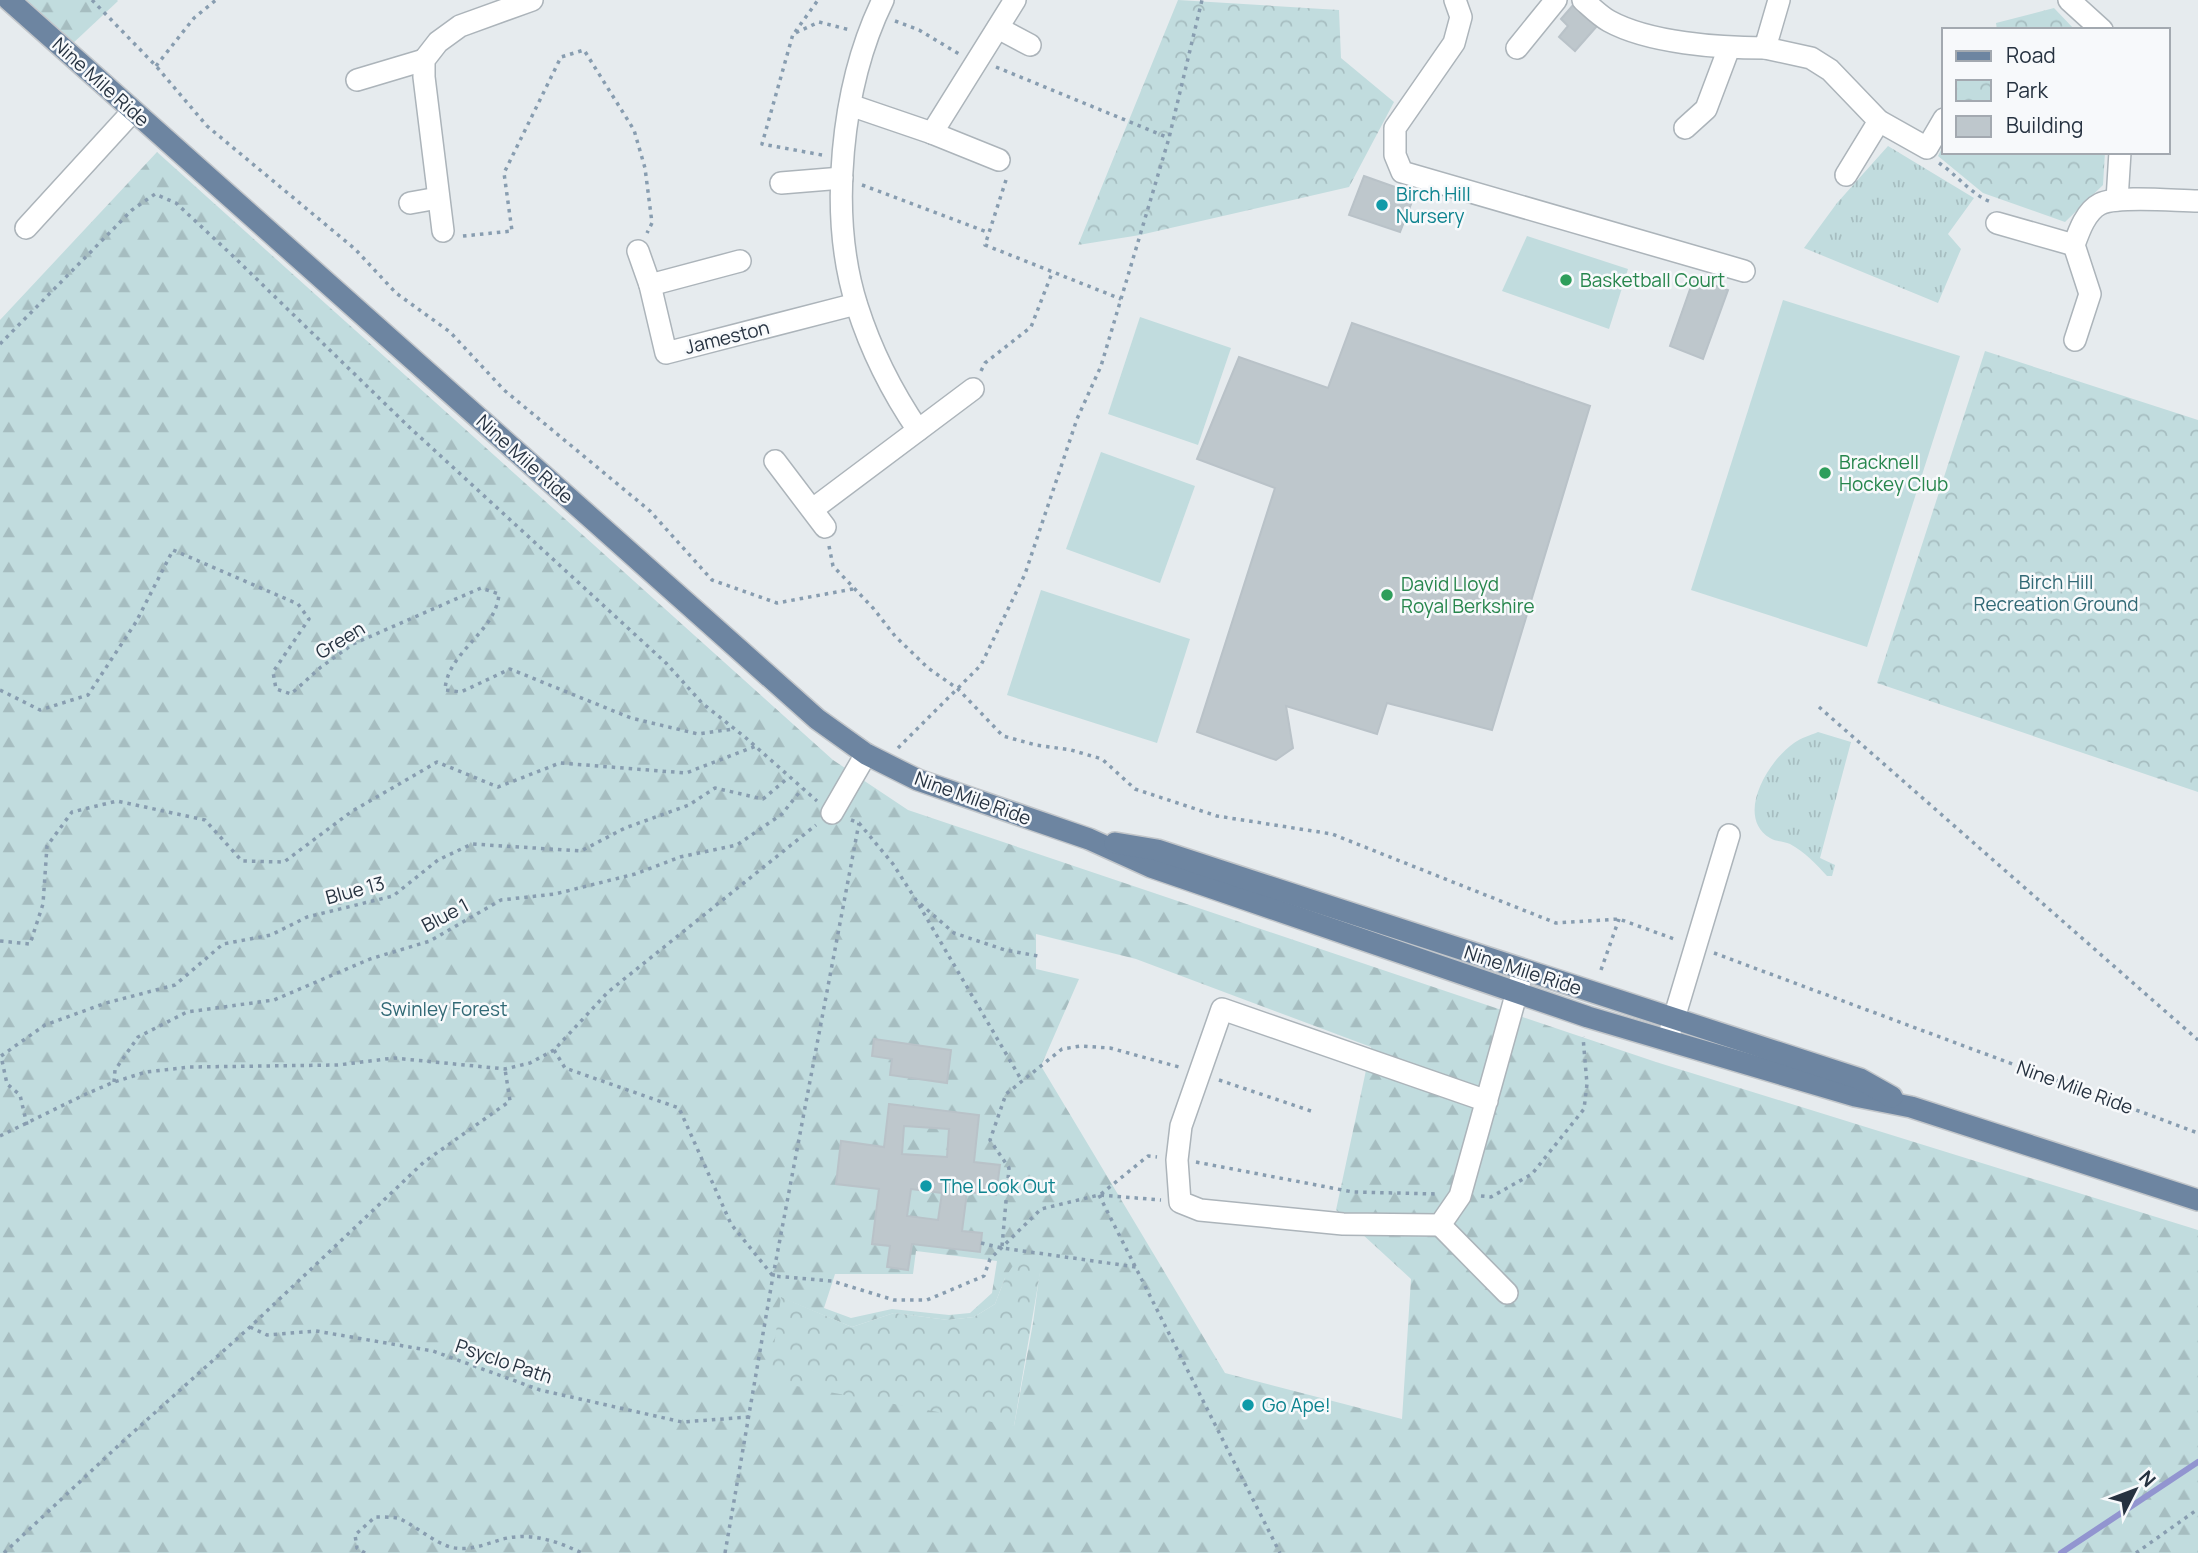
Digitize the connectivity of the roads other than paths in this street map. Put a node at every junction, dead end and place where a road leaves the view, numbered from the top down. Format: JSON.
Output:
{"nodes":[{"id":1,"x":9,"y":0,"type":"edge"},
{"id":2,"x":532,"y":0,"type":"edge"},
{"id":3,"x":1015,"y":0,"type":"edge"},
{"id":4,"x":1455,"y":0,"type":"edge"},
{"id":5,"x":1556,"y":0,"type":"edge"},
{"id":6,"x":1583,"y":0,"type":"edge"},
{"id":7,"x":1779,"y":0,"type":"edge"},
{"id":8,"x":2069,"y":0,"type":"edge"},
{"id":9,"x":876,"y":4,"type":"edge"},
{"id":10,"x":998,"y":28,"type":"junction"},
{"id":11,"x":2100,"y":28,"type":"edge"},
{"id":12,"x":1030,"y":45,"type":"dead end"},
{"id":13,"x":1517,"y":48,"type":"dead end"},
{"id":14,"x":1729,"y":48,"type":"junction"},
{"id":15,"x":1765,"y":48,"type":"junction"},
{"id":16,"x":424,"y":60,"type":"junction"},
{"id":17,"x":357,"y":80,"type":"dead end"},
{"id":18,"x":850,"y":106,"type":"junction"},
{"id":19,"x":133,"y":111,"type":"junction"},
{"id":20,"x":1879,"y":121,"type":"junction"},
{"id":21,"x":1942,"y":122,"type":"edge"},
{"id":22,"x":1685,"y":128,"type":"dead end"},
{"id":23,"x":932,"y":133,"type":"junction"},
{"id":24,"x":2120,"y":154,"type":"edge"},
{"id":25,"x":999,"y":160,"type":"road end"},
{"id":26,"x":843,"y":169,"type":"junction"},
{"id":27,"x":1846,"y":175,"type":"dead end"},
{"id":28,"x":781,"y":183,"type":"dead end"},
{"id":29,"x":438,"y":198,"type":"junction"},
{"id":30,"x":2117,"y":200,"type":"junction"},
{"id":31,"x":2198,"y":201,"type":"edge"},
{"id":32,"x":410,"y":203,"type":"dead end"},
{"id":33,"x":1996,"y":213,"type":"road end"},
{"id":34,"x":26,"y":228,"type":"dead end"},
{"id":35,"x":443,"y":230,"type":"road end"},
{"id":36,"x":2074,"y":245,"type":"junction"},
{"id":37,"x":638,"y":251,"type":"road end"},
{"id":38,"x":740,"y":261,"type":"dead end"},
{"id":39,"x":1744,"y":271,"type":"dead end"},
{"id":40,"x":650,"y":285,"type":"junction"},
{"id":41,"x":856,"y":304,"type":"junction"},
{"id":42,"x":2076,"y":341,"type":"dead end"},
{"id":43,"x":973,"y":389,"type":"road end"},
{"id":44,"x":918,"y":430,"type":"junction"},
{"id":45,"x":775,"y":461,"type":"dead end"},
{"id":46,"x":813,"y":509,"type":"junction"},
{"id":47,"x":825,"y":527,"type":"road end"},
{"id":48,"x":875,"y":760,"type":"junction"},
{"id":49,"x":832,"y":813,"type":"road end"},
{"id":50,"x":1729,"y":835,"type":"dead end"},
{"id":51,"x":1089,"y":839,"type":"junction"},
{"id":52,"x":1523,"y":970,"type":"junction"},
{"id":53,"x":1517,"y":994,"type":"junction"},
{"id":54,"x":1674,"y":1020,"type":"junction"},
{"id":55,"x":1667,"y":1041,"type":"junction"},
{"id":56,"x":1487,"y":1101,"type":"junction"},
{"id":57,"x":1910,"y":1107,"type":"junction"},
{"id":58,"x":2198,"y":1200,"type":"edge"},
{"id":59,"x":1440,"y":1225,"type":"junction"},
{"id":60,"x":1507,"y":1293,"type":"dead end"}],
"edges":[{"from":1,"to":19,"type":"main road","name":"Nine Mile Ride"},
{"from":2,"to":16,"type":"street"},
{"from":3,"to":10,"type":"street"},
{"from":4,"to":39,"type":"street"},
{"from":5,"to":13,"type":"street"},
{"from":6,"to":14,"type":"street"},
{"from":7,"to":15,"type":"street"},
{"from":8,"to":11,"type":"street"},
{"from":9,"to":18,"type":"street"},
{"from":10,"to":12,"type":"street"},
{"from":10,"to":23,"type":"street"},
{"from":14,"to":15,"type":"street"},
{"from":14,"to":22,"type":"street"},
{"from":15,"to":20,"type":"street"},
{"from":16,"to":17,"type":"street"},
{"from":16,"to":29,"type":"street"},
{"from":18,"to":23,"type":"street"},
{"from":18,"to":26,"type":"street"},
{"from":19,"to":34,"type":"street"},
{"from":19,"to":48,"type":"main road","name":"Nine Mile Ride"},
{"from":20,"to":21,"type":"street"},
{"from":20,"to":27,"type":"street"},
{"from":23,"to":25,"type":"street"},
{"from":24,"to":30,"type":"street"},
{"from":26,"to":28,"type":"street"},
{"from":26,"to":41,"type":"street"},
{"from":29,"to":32,"type":"street"},
{"from":29,"to":35,"type":"street"},
{"from":30,"to":31,"type":"street"},
{"from":30,"to":36,"type":"street"},
{"from":33,"to":36,"type":"street"},
{"from":36,"to":42,"type":"street"},
{"from":37,"to":40,"type":"street","name":"Jameston"},
{"from":38,"to":40,"type":"street"},
{"from":40,"to":41,"type":"street","name":"Jameston"},
{"from":41,"to":44,"type":"street"},
{"from":43,"to":44,"type":"street"},
{"from":44,"to":46,"type":"street"},
{"from":45,"to":46,"type":"street"},
{"from":46,"to":47,"type":"street"},
{"from":48,"to":49,"type":"street"},
{"from":48,"to":51,"type":"main road","name":"Nine Mile Ride"},
{"from":50,"to":54,"type":"street"},
{"from":51,"to":52,"type":"main road","name":"Nine Mile Ride"},
{"from":51,"to":53,"type":"main road","name":"Nine Mile Ride"},
{"from":52,"to":53,"type":"street"},
{"from":52,"to":54,"type":"main road","name":"Nine Mile Ride"},
{"from":53,"to":55,"type":"main road","name":"Nine Mile Ride"},
{"from":53,"to":56,"type":"street"},
{"from":54,"to":55,"type":"street"},
{"from":54,"to":57,"type":"main road","name":"Nine Mile Ride"},
{"from":55,"to":57,"type":"main road","name":"Nine Mile Ride"},
{"from":56,"to":59,"type":"street"},
{"from":56,"to":59,"type":"street"},
{"from":57,"to":58,"type":"main road","name":"Nine Mile Ride"},
{"from":59,"to":60,"type":"street"}]}
